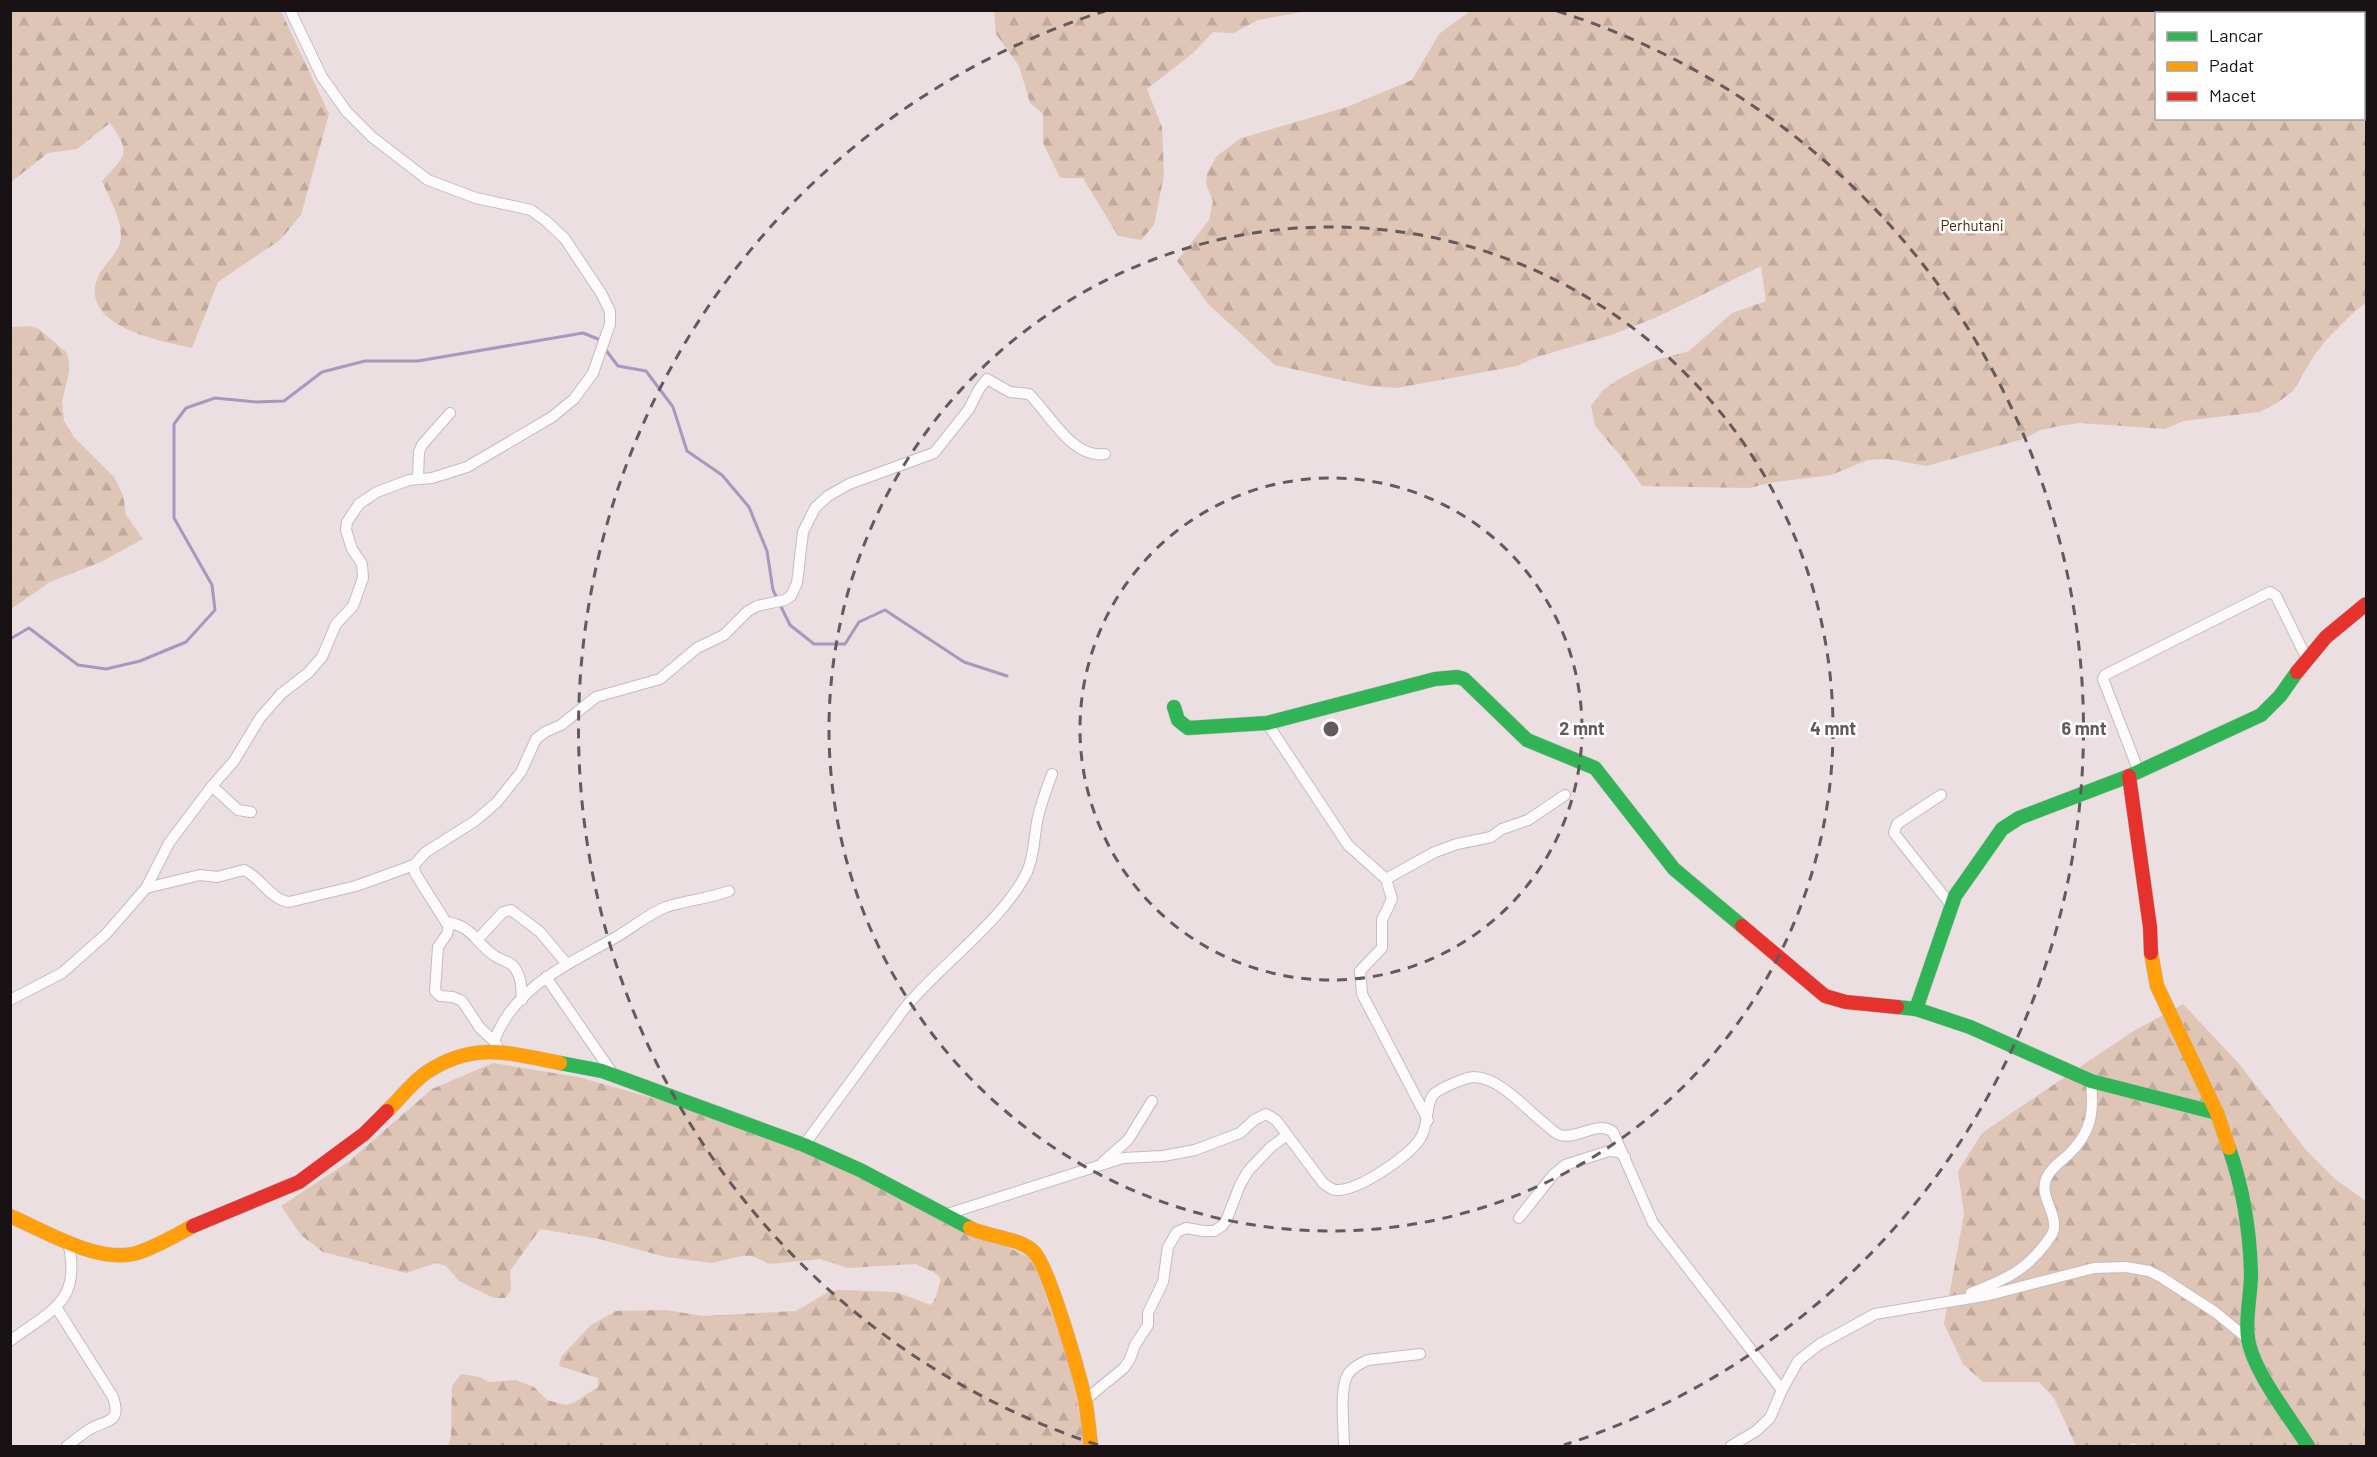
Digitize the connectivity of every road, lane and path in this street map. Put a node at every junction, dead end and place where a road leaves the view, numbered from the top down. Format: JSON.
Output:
{"nodes":[{"id":1,"x":290,"y":10,"type":"edge"},
{"id":2,"x":450,"y":413,"type":"dead end"},
{"id":3,"x":1106,"y":454,"type":"dead end"},
{"id":4,"x":418,"y":478,"type":"junction"},
{"id":5,"x":2367,"y":604,"type":"edge"},
{"id":6,"x":2307,"y":659,"type":"junction"},
{"id":7,"x":1174,"y":707,"type":"dead end"},
{"id":8,"x":1267,"y":723,"type":"junction"},
{"id":9,"x":1052,"y":774,"type":"dead end"},
{"id":10,"x":2134,"y":774,"type":"junction"},
{"id":11,"x":212,"y":786,"type":"junction"},
{"id":12,"x":1565,"y":795,"type":"dead end"},
{"id":13,"x":1941,"y":795,"type":"dead end"},
{"id":14,"x":251,"y":812,"type":"dead end"},
{"id":15,"x":414,"y":865,"type":"junction"},
{"id":16,"x":1386,"y":879,"type":"junction"},
{"id":17,"x":146,"y":888,"type":"junction"},
{"id":18,"x":729,"y":891,"type":"dead end"},
{"id":19,"x":1951,"y":905,"type":"junction"},
{"id":20,"x":447,"y":922,"type":"junction"},
{"id":21,"x":478,"y":939,"type":"junction"},
{"id":22,"x":566,"y":963,"type":"junction"},
{"id":23,"x":546,"y":977,"type":"junction"},
{"id":24,"x":10,"y":1000,"type":"edge"},
{"id":25,"x":522,"y":1000,"type":"junction"},
{"id":26,"x":1916,"y":1009,"type":"junction"},
{"id":27,"x":498,"y":1047,"type":"junction"},
{"id":28,"x":613,"y":1074,"type":"junction"},
{"id":29,"x":2091,"y":1081,"type":"junction"},
{"id":30,"x":1152,"y":1101,"type":"dead end"},
{"id":31,"x":2217,"y":1113,"type":"junction"},
{"id":32,"x":1428,"y":1120,"type":"junction"},
{"id":33,"x":1287,"y":1135,"type":"junction"},
{"id":34,"x":804,"y":1145,"type":"junction"},
{"id":35,"x":1626,"y":1157,"type":"junction"},
{"id":36,"x":1098,"y":1166,"type":"junction"},
{"id":37,"x":944,"y":1215,"type":"junction"},
{"id":38,"x":10,"y":1216,"type":"edge"},
{"id":39,"x":1519,"y":1218,"type":"dead end"},
{"id":40,"x":68,"y":1242,"type":"junction"},
{"id":41,"x":1955,"y":1301,"type":"junction"},
{"id":42,"x":56,"y":1307,"type":"junction"},
{"id":43,"x":2248,"y":1338,"type":"junction"},
{"id":44,"x":10,"y":1341,"type":"edge"},
{"id":45,"x":1420,"y":1354,"type":"dead end"},
{"id":46,"x":1782,"y":1390,"type":"junction"},
{"id":47,"x":1085,"y":1400,"type":"junction"},
{"id":48,"x":67,"y":1446,"type":"edge"},
{"id":49,"x":1091,"y":1446,"type":"edge"},
{"id":50,"x":1344,"y":1446,"type":"edge"},
{"id":51,"x":1731,"y":1446,"type":"edge"},
{"id":52,"x":2308,"y":1446,"type":"edge"}],
"edges":[{"from":1,"to":4,"type":"street"},
{"from":2,"to":4,"type":"street"},
{"from":3,"to":15,"type":"street"},
{"from":4,"to":11,"type":"street"},
{"from":5,"to":6,"type":"street"},
{"from":6,"to":10,"type":"street"},
{"from":6,"to":10,"type":"street"},
{"from":7,"to":8,"type":"street"},
{"from":8,"to":16,"type":"street"},
{"from":8,"to":26,"type":"street"},
{"from":9,"to":34,"type":"street"},
{"from":10,"to":19,"type":"street"},
{"from":10,"to":31,"type":"street"},
{"from":11,"to":14,"type":"street"},
{"from":11,"to":17,"type":"street"},
{"from":12,"to":16,"type":"street"},
{"from":13,"to":19,"type":"street"},
{"from":15,"to":17,"type":"street"},
{"from":15,"to":20,"type":"street"},
{"from":16,"to":32,"type":"street"},
{"from":17,"to":24,"type":"street"},
{"from":18,"to":22,"type":"street"},
{"from":19,"to":26,"type":"street"},
{"from":20,"to":21,"type":"street"},
{"from":20,"to":27,"type":"street"},
{"from":21,"to":22,"type":"street"},
{"from":21,"to":25,"type":"street"},
{"from":22,"to":23,"type":"street"},
{"from":23,"to":25,"type":"street"},
{"from":23,"to":28,"type":"street"},
{"from":25,"to":27,"type":"street"},
{"from":26,"to":29,"type":"street"},
{"from":27,"to":28,"type":"street"},
{"from":27,"to":40,"type":"street"},
{"from":28,"to":34,"type":"street"},
{"from":29,"to":31,"type":"street"},
{"from":29,"to":41,"type":"street"},
{"from":30,"to":36,"type":"street"},
{"from":31,"to":43,"type":"street"},
{"from":32,"to":33,"type":"street"},
{"from":32,"to":35,"type":"street"},
{"from":33,"to":36,"type":"street"},
{"from":33,"to":47,"type":"street"},
{"from":34,"to":37,"type":"street"},
{"from":35,"to":39,"type":"street"},
{"from":35,"to":46,"type":"street"},
{"from":36,"to":37,"type":"street"},
{"from":37,"to":47,"type":"street"},
{"from":38,"to":40,"type":"street"},
{"from":40,"to":42,"type":"street"},
{"from":41,"to":43,"type":"street"},
{"from":41,"to":46,"type":"street"},
{"from":42,"to":44,"type":"street"},
{"from":42,"to":48,"type":"street"},
{"from":43,"to":52,"type":"street"},
{"from":45,"to":50,"type":"street"},
{"from":46,"to":51,"type":"street"},
{"from":47,"to":49,"type":"street"}]}
